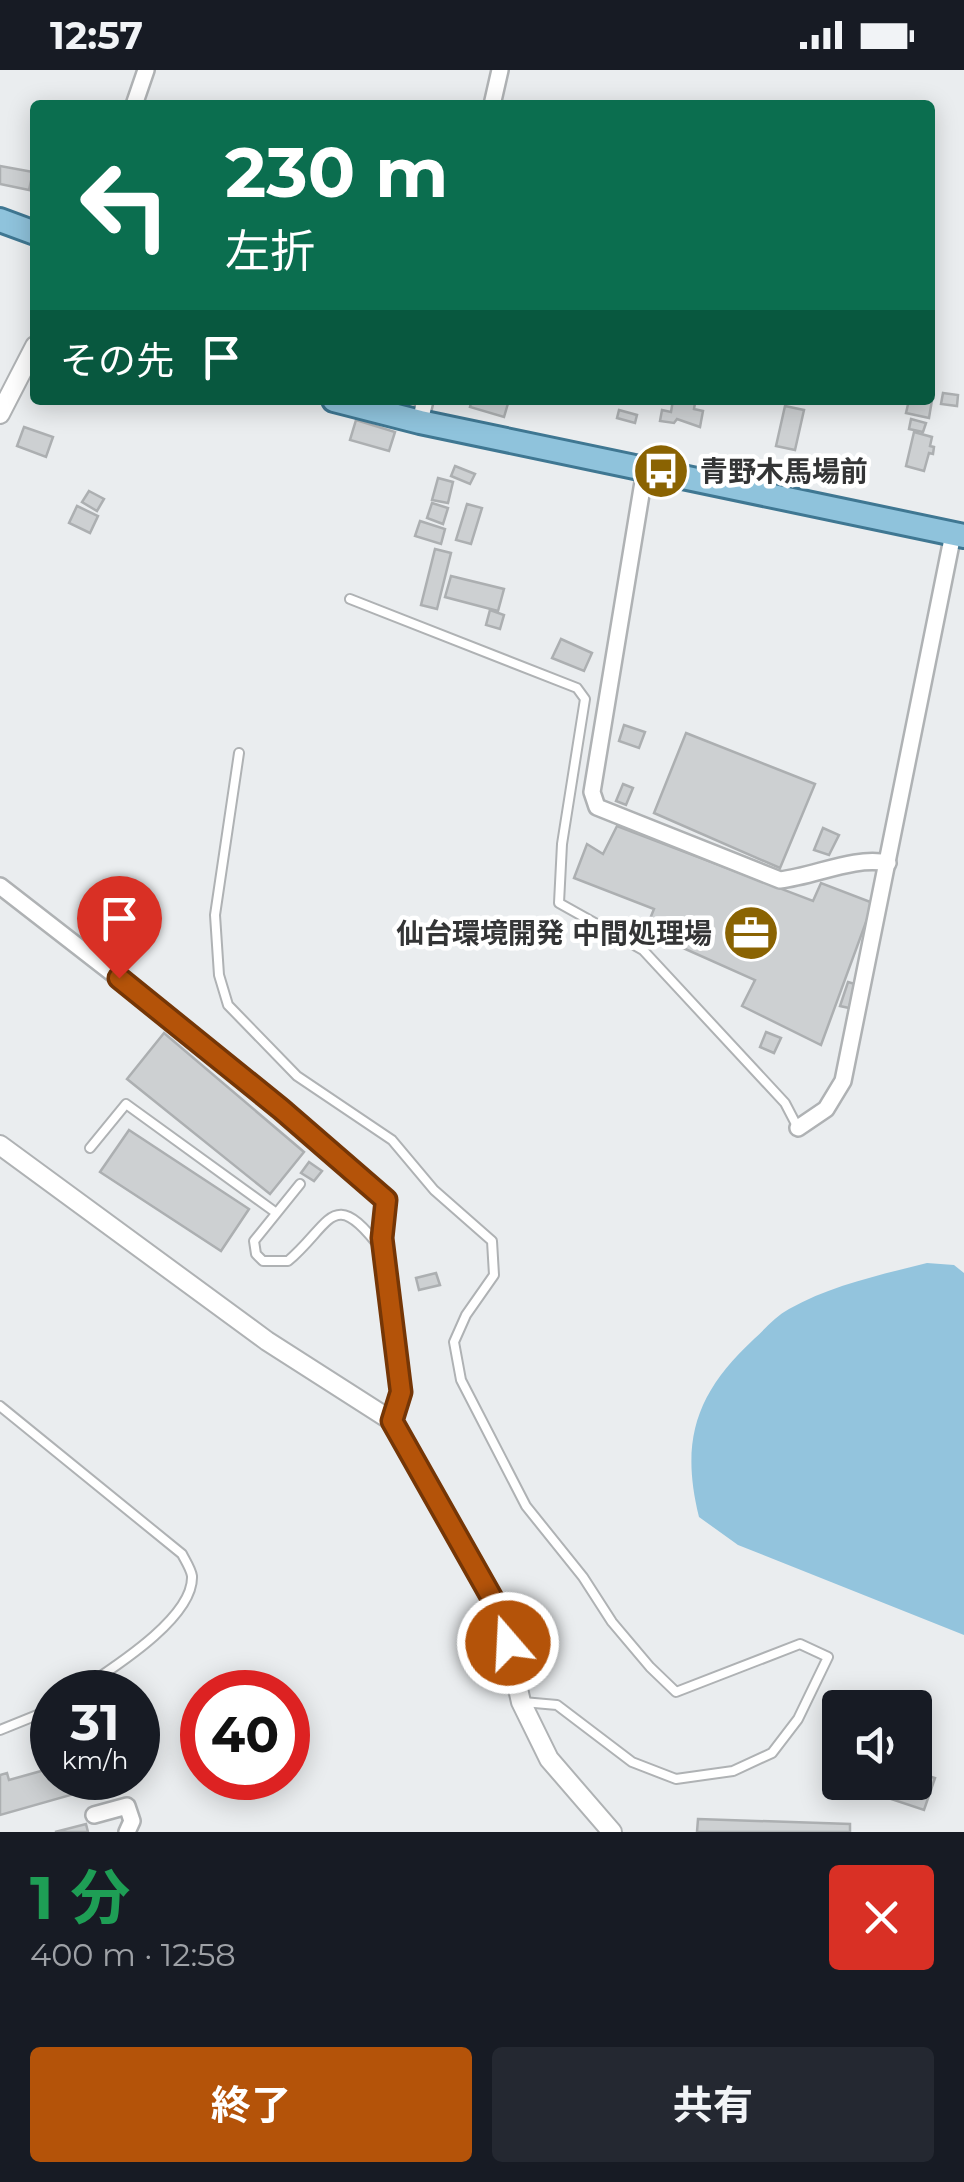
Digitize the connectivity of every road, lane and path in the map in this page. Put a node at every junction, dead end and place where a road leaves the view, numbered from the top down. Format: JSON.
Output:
{"nodes":[{"id":1,"x":146,"y":70,"type":"edge"},
{"id":2,"x":500,"y":70,"type":"edge"},
{"id":3,"x":136,"y":100,"type":"edge"},
{"id":4,"x":493,"y":100,"type":"edge"},
{"id":5,"x":0,"y":220,"type":"edge"},
{"id":6,"x":30,"y":230,"type":"edge"},
{"id":7,"x":30,"y":356,"type":"edge"},
{"id":8,"x":374,"y":405,"type":"edge"},
{"id":9,"x":422,"y":411,"type":"edge"},
{"id":10,"x":0,"y":414,"type":"edge"},
{"id":11,"x":645,"y":470,"type":"junction"},
{"id":12,"x":959,"y":535,"type":"edge"},
{"id":13,"x":350,"y":599,"type":"dead end"},
{"id":14,"x":239,"y":753,"type":"dead end"},
{"id":15,"x":888,"y":863,"type":"junction"},
{"id":16,"x":0,"y":886,"type":"edge"},
{"id":17,"x":798,"y":1128,"type":"joint"},
{"id":18,"x":0,"y":1145,"type":"edge"},
{"id":19,"x":90,"y":1148,"type":"dead end"},
{"id":20,"x":300,"y":1184,"type":"dead end"},
{"id":21,"x":276,"y":1212,"type":"junction"},
{"id":22,"x":384,"y":1252,"type":"junction"},
{"id":23,"x":0,"y":1406,"type":"edge"},
{"id":24,"x":392,"y":1421,"type":"junction"},
{"id":25,"x":111,"y":1670,"type":"edge"},
{"id":26,"x":521,"y":1702,"type":"junction"},
{"id":27,"x":30,"y":1718,"type":"edge"},
{"id":28,"x":0,"y":1730,"type":"edge"},
{"id":29,"x":94,"y":1815,"type":"dead end"},
{"id":30,"x":127,"y":1832,"type":"edge"},
{"id":31,"x":612,"y":1832,"type":"edge"}],
"edges":[{"from":1,"to":3,"type":"street"},
{"from":2,"to":4,"type":"street"},
{"from":5,"to":6,"type":"main road"},
{"from":7,"to":10,"type":"street"},
{"from":8,"to":9,"type":"main road"},
{"from":9,"to":11,"type":"main road"},
{"from":11,"to":12,"type":"main road"},
{"from":11,"to":15,"type":"street"},
{"from":12,"to":15,"type":"street"},
{"from":13,"to":17,"type":"lane"},
{"from":14,"to":26,"type":"lane"},
{"from":15,"to":17,"type":"street"},
{"from":16,"to":22,"type":"street"},
{"from":18,"to":24,"type":"street"},
{"from":19,"to":21,"type":"lane"},
{"from":20,"to":21,"type":"lane"},
{"from":21,"to":22,"type":"lane"},
{"from":22,"to":24,"type":"street"},
{"from":23,"to":25,"type":"lane"},
{"from":24,"to":26,"type":"street"},
{"from":26,"to":31,"type":"street"},
{"from":27,"to":28,"type":"lane"},
{"from":29,"to":30,"type":"street"}]}
